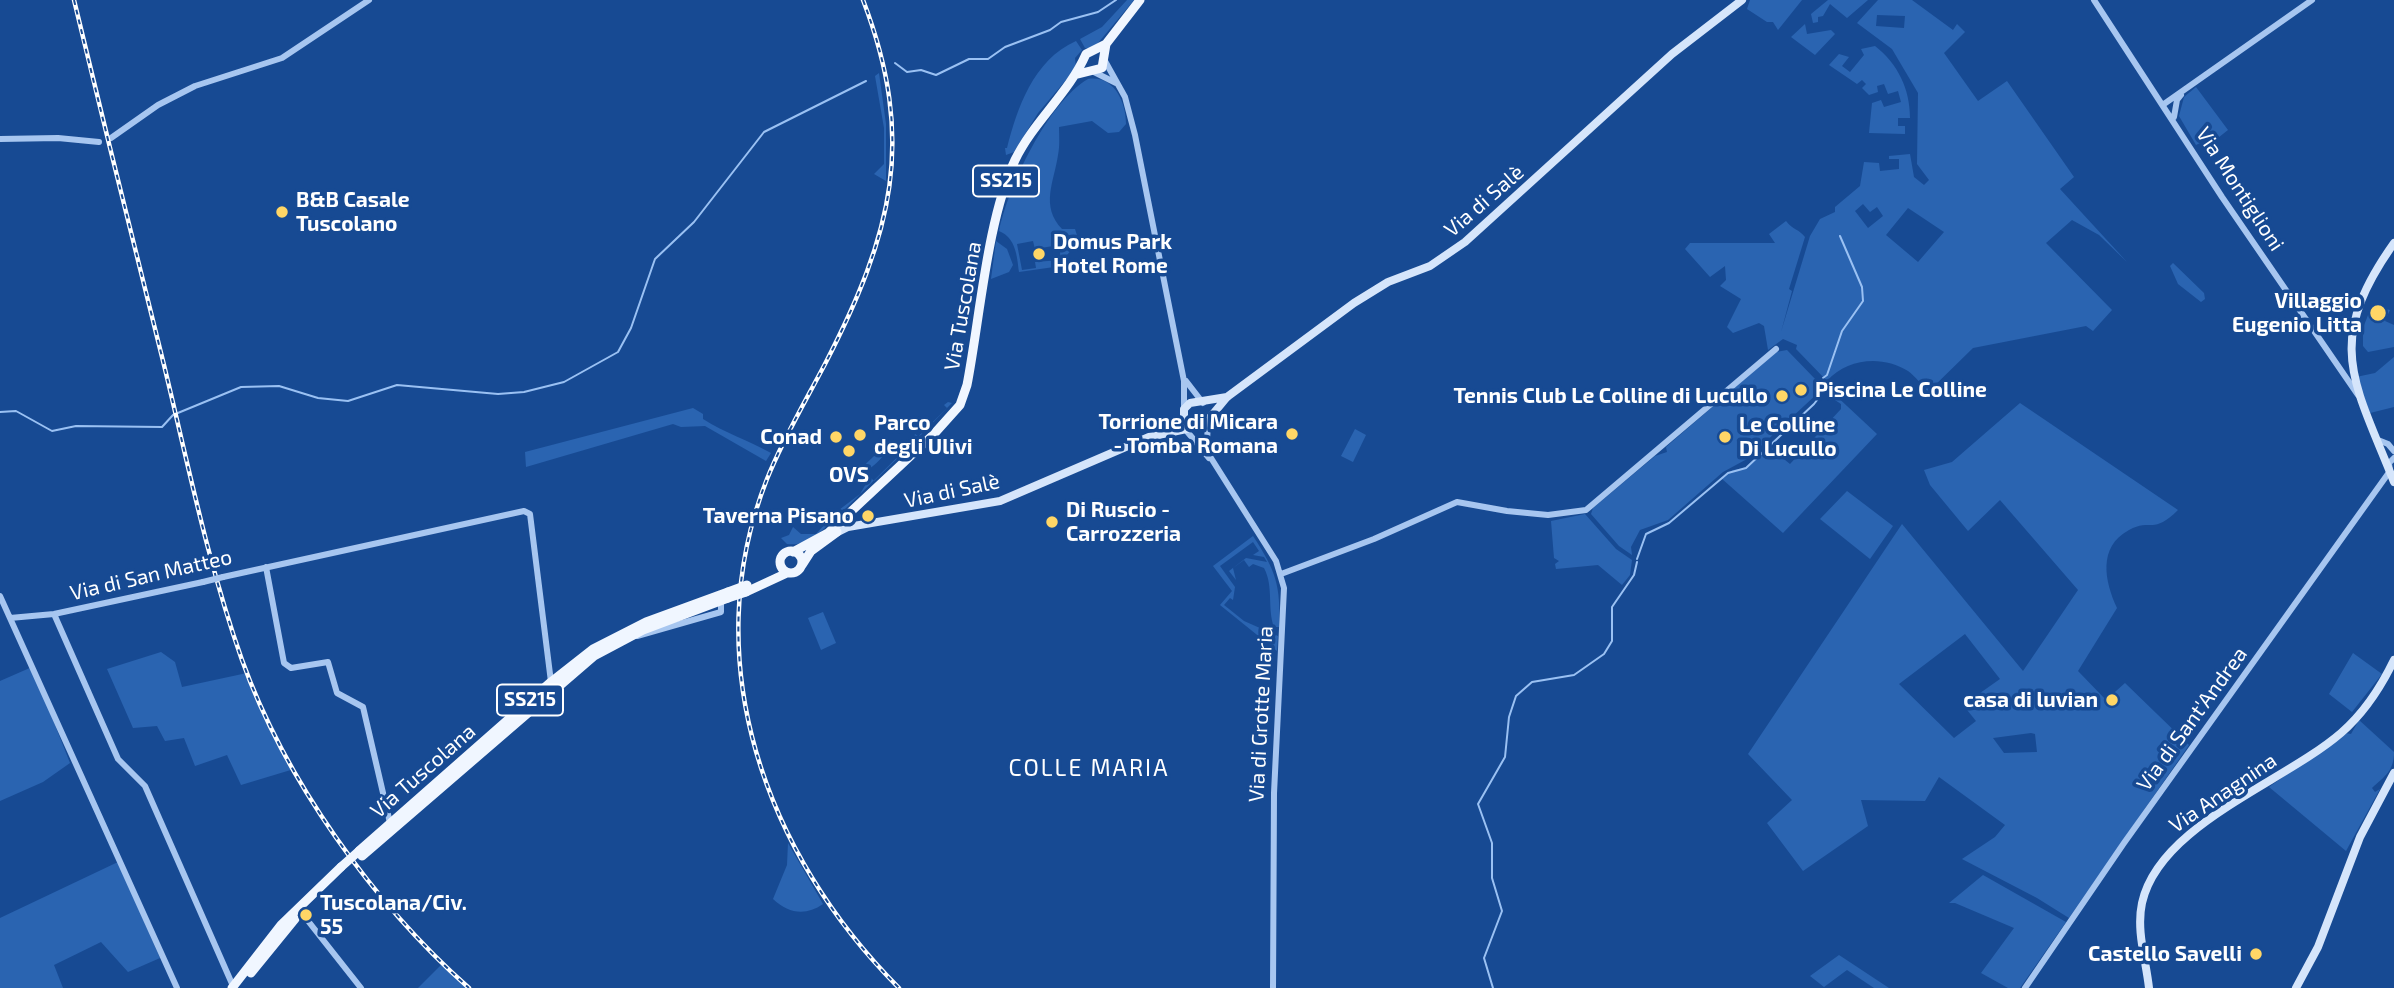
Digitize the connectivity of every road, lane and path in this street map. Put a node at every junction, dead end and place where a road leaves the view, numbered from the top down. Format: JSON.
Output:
{"nodes":[{"id":1,"x":369,"y":0,"type":"edge"},
{"id":2,"x":1140,"y":0,"type":"edge"},
{"id":3,"x":1742,"y":0,"type":"edge"},
{"id":4,"x":2094,"y":0,"type":"edge"},
{"id":5,"x":2312,"y":0,"type":"edge"},
{"id":6,"x":1106,"y":44,"type":"junction"},
{"id":7,"x":1095,"y":50,"type":"junction"},
{"id":8,"x":1083,"y":60,"type":"junction"},
{"id":9,"x":1105,"y":60,"type":"junction"},
{"id":10,"x":1093,"y":72,"type":"junction"},
{"id":11,"x":1078,"y":74,"type":"junction"},
{"id":12,"x":1118,"y":85,"type":"junction"},
{"id":13,"x":2187,"y":88,"type":"junction"},
{"id":14,"x":2164,"y":104,"type":"junction"},
{"id":15,"x":2176,"y":122,"type":"junction"},
{"id":16,"x":111,"y":138,"type":"dead end"},
{"id":17,"x":0,"y":139,"type":"edge"},
{"id":18,"x":99,"y":142,"type":"dead end"},
{"id":19,"x":2394,"y":243,"type":"edge"},
{"id":20,"x":1776,"y":349,"type":"dead end"},
{"id":21,"x":2351,"y":363,"type":"junction"},
{"id":22,"x":2338,"y":369,"type":"junction"},
{"id":23,"x":1183,"y":377,"type":"junction"},
{"id":24,"x":1227,"y":397,"type":"junction"},
{"id":25,"x":2359,"y":397,"type":"junction"},
{"id":26,"x":1199,"y":402,"type":"junction"},
{"id":27,"x":1184,"y":409,"type":"junction"},
{"id":28,"x":1208,"y":420,"type":"junction"},
{"id":29,"x":1190,"y":430,"type":"junction"},
{"id":30,"x":2380,"y":444,"type":"junction"},
{"id":31,"x":2394,"y":455,"type":"edge"},
{"id":32,"x":1213,"y":462,"type":"junction"},
{"id":33,"x":2390,"y":471,"type":"junction"},
{"id":34,"x":2394,"y":482,"type":"edge"},
{"id":35,"x":844,"y":518,"type":"junction"},
{"id":36,"x":836,"y":533,"type":"junction"},
{"id":37,"x":793,"y":552,"type":"junction"},
{"id":38,"x":780,"y":563,"type":"junction"},
{"id":39,"x":801,"y":566,"type":"junction"},
{"id":40,"x":266,"y":567,"type":"junction"},
{"id":41,"x":787,"y":573,"type":"junction"},
{"id":42,"x":1281,"y":574,"type":"junction"},
{"id":43,"x":747,"y":589,"type":"junction"},
{"id":44,"x":0,"y":596,"type":"edge"},
{"id":45,"x":726,"y":597,"type":"junction"},
{"id":46,"x":54,"y":614,"type":"junction"},
{"id":47,"x":10,"y":618,"type":"junction"},
{"id":48,"x":618,"y":642,"type":"junction"},
{"id":49,"x":2394,"y":660,"type":"edge"},
{"id":50,"x":551,"y":682,"type":"junction"},
{"id":51,"x":2394,"y":773,"type":"edge"},
{"id":52,"x":390,"y":823,"type":"junction"},
{"id":53,"x":361,"y":854,"type":"junction"},
{"id":54,"x":343,"y":870,"type":"junction"},
{"id":55,"x":301,"y":912,"type":"junction"},
{"id":56,"x":234,"y":987,"type":"edge"},
{"id":57,"x":177,"y":988,"type":"edge"},
{"id":58,"x":361,"y":988,"type":"edge"},
{"id":59,"x":1273,"y":988,"type":"edge"},
{"id":60,"x":2025,"y":988,"type":"edge"},
{"id":61,"x":2148,"y":988,"type":"edge"},
{"id":62,"x":2296,"y":988,"type":"edge"}],
"edges":[{"from":1,"to":16,"type":"street"},
{"from":2,"to":6,"type":"main road"},
{"from":3,"to":24,"type":"main road","name":"Via di Salè"},
{"from":4,"to":14,"type":"street","name":"Via Montiglioni"},
{"from":5,"to":13,"type":"street"},
{"from":6,"to":7,"type":"main road"},
{"from":6,"to":9,"type":"main road"},
{"from":7,"to":8,"type":"main road"},
{"from":7,"to":9,"type":"main road"},
{"from":8,"to":10,"type":"main road"},
{"from":8,"to":11,"type":"main road","name":"Via Tuscolana"},
{"from":9,"to":10,"type":"main road"},
{"from":9,"to":12,"type":"street"},
{"from":10,"to":11,"type":"main road"},
{"from":10,"to":12,"type":"street"},
{"from":11,"to":35,"type":"main road","name":"Via Tuscolana","number":"SS215"},
{"from":12,"to":23,"type":"street"},
{"from":13,"to":14,"type":"street"},
{"from":13,"to":15,"type":"street"},
{"from":14,"to":15,"type":"street","name":"Via Montiglioni"},
{"from":15,"to":22,"type":"street","name":"Via Montiglioni"},
{"from":17,"to":18,"type":"street"},
{"from":19,"to":21,"type":"main road"},
{"from":20,"to":42,"type":"street"},
{"from":21,"to":22,"type":"street"},
{"from":21,"to":25,"type":"main road"},
{"from":22,"to":25,"type":"street","name":"Via Montiglioni"},
{"from":23,"to":26,"type":"street"},
{"from":23,"to":27,"type":"street"},
{"from":24,"to":26,"type":"main road"},
{"from":24,"to":28,"type":"main road","name":"Via di Salè"},
{"from":25,"to":30,"type":"main road"},
{"from":26,"to":27,"type":"main road"},
{"from":26,"to":28,"type":"main road"},
{"from":27,"to":29,"type":"main road"},
{"from":28,"to":29,"type":"main road"},
{"from":28,"to":32,"type":"street","name":"Via di Grotte Maria"},
{"from":29,"to":32,"type":"street","name":"Via di Grotte Maria"},
{"from":29,"to":36,"type":"main road","name":"Via di Salè"},
{"from":30,"to":31,"type":"street"},
{"from":30,"to":33,"type":"main road"},
{"from":31,"to":33,"type":"street","name":"Via di Sant'Andrea"},
{"from":32,"to":42,"type":"street","name":"Via di Grotte Maria"},
{"from":33,"to":34,"type":"main road"},
{"from":33,"to":60,"type":"street","name":"Via di Sant'Andrea"},
{"from":35,"to":36,"type":"main road","name":"Via Tuscolana","number":"SS215"},
{"from":35,"to":37,"type":"main road","name":"Via Tuscolana","number":"SS215"},
{"from":36,"to":39,"type":"main road","name":"Via Tuscolana","number":"SS215"},
{"from":37,"to":38,"type":"main road"},
{"from":37,"to":39,"type":"main road"},
{"from":38,"to":41,"type":"main road"},
{"from":38,"to":43,"type":"main road","name":"Via Tuscolana","number":"SS215"},
{"from":39,"to":41,"type":"main road"},
{"from":40,"to":46,"type":"street","name":"Via di San Matteo","bridge":true},
{"from":40,"to":50,"type":"street","name":"Via di San Matteo"},
{"from":40,"to":52,"type":"street"},
{"from":41,"to":43,"type":"main road","name":"Via Tuscolana","number":"SS215"},
{"from":42,"to":59,"type":"street","name":"Via di Grotte Maria"},
{"from":43,"to":45,"type":"main road","name":"Via Tuscolana","number":"SS215","bridge":true},
{"from":44,"to":47,"type":"street"},
{"from":45,"to":48,"type":"main road","name":"Via Tuscolana","number":"SS215"},
{"from":45,"to":48,"type":"street"},
{"from":45,"to":50,"type":"main road","name":"Via Tuscolana","number":"SS215"},
{"from":46,"to":47,"type":"street","name":"Via di San Matteo"},
{"from":46,"to":56,"type":"street"},
{"from":47,"to":57,"type":"street"},
{"from":48,"to":53,"type":"main road","name":"Via Tuscolana","number":"SS215"},
{"from":49,"to":61,"type":"main road","name":"Via Anagnina"},
{"from":50,"to":52,"type":"main road","name":"Via Tuscolana","number":"SS215"},
{"from":51,"to":62,"type":"main road"},
{"from":52,"to":53,"type":"main road","name":"Via Tuscolana","number":"SS215"},
{"from":53,"to":54,"type":"main road","name":"Via Tuscolana","number":"SS215","bridge":true},
{"from":54,"to":55,"type":"main road","name":"Via Tuscolana","number":"SS215"},
{"from":54,"to":56,"type":"main road","name":"Via Tuscolana","number":"SS215"},
{"from":55,"to":56,"type":"main road","name":"Via Tuscolana","number":"SS215"},
{"from":55,"to":58,"type":"street"}]}
